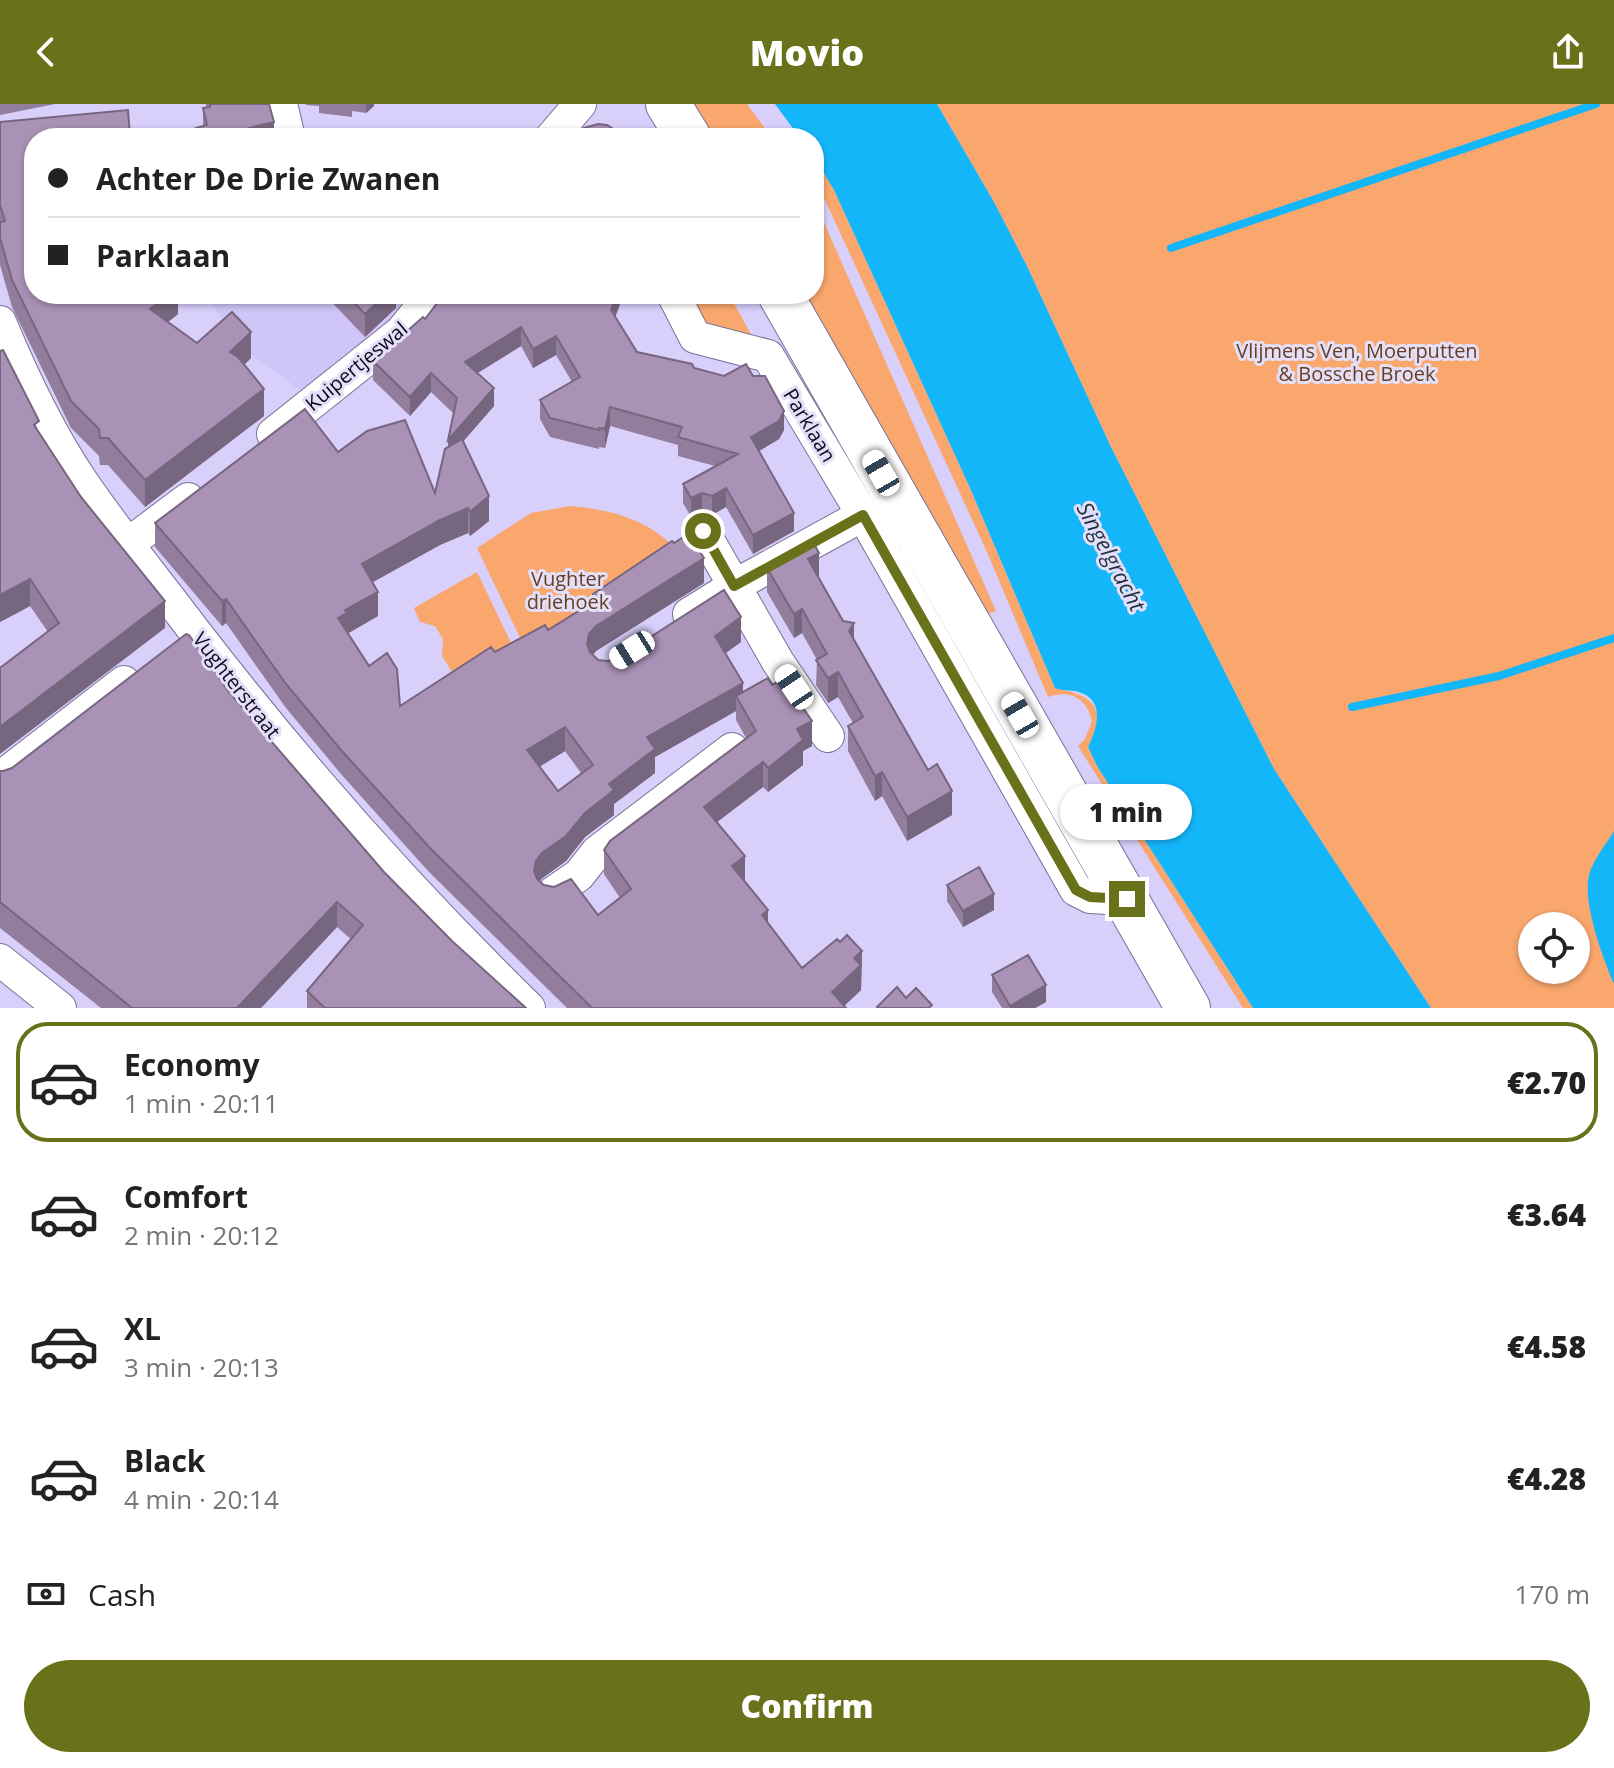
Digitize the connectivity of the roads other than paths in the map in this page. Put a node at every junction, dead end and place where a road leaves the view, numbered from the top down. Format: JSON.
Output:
{"nodes":[{"id":1,"x":281,"y":104,"type":"edge"},
{"id":2,"x":580,"y":104,"type":"edge"},
{"id":3,"x":668,"y":104,"type":"edge"},
{"id":4,"x":287,"y":128,"type":"edge"},
{"id":5,"x":560,"y":128,"type":"edge"},
{"id":6,"x":683,"y":128,"type":"edge"},
{"id":7,"x":420,"y":304,"type":"edge"},
{"id":8,"x":678,"y":304,"type":"edge"},
{"id":9,"x":786,"y":304,"type":"edge"},
{"id":10,"x":0,"y":322,"type":"edge"},
{"id":11,"x":12,"y":386,"type":"edge"},
{"id":12,"x":248,"y":453,"type":"edge"},
{"id":13,"x":212,"y":480,"type":"edge"},
{"id":14,"x":863,"y":515,"type":"junction"},
{"id":15,"x":703,"y":531,"type":"dead end"},
{"id":16,"x":128,"y":544,"type":"junction"},
{"id":17,"x":734,"y":586,"type":"junction"},
{"id":18,"x":670,"y":626,"type":"edge"},
{"id":19,"x":170,"y":647,"type":"junction"},
{"id":20,"x":828,"y":736,"type":"dead end"},
{"id":21,"x":732,"y":749,"type":"edge"},
{"id":22,"x":0,"y":778,"type":"edge"},
{"id":23,"x":553,"y":893,"type":"edge"},
{"id":24,"x":1127,"y":899,"type":"junction"},
{"id":25,"x":0,"y":960,"type":"edge"},
{"id":26,"x":60,"y":1008,"type":"edge"},
{"id":27,"x":529,"y":1008,"type":"edge"},
{"id":28,"x":1188,"y":1008,"type":"edge"}],
"edges":[{"from":1,"to":4,"type":"street"},
{"from":2,"to":5,"type":"street"},
{"from":3,"to":6,"type":"main road"},
{"from":7,"to":12,"type":"street","name":"Kuipertjeswal"},
{"from":8,"to":14,"type":"street","name":"Parklaan"},
{"from":9,"to":24,"type":"main road","name":"Parklaan"},
{"from":10,"to":11,"type":"street","name":"Vughterstraat"},
{"from":11,"to":16,"type":"street","name":"Vughterstraat"},
{"from":13,"to":16,"type":"street"},
{"from":14,"to":17,"type":"street"},
{"from":14,"to":24,"type":"street","name":"Parklaan"},
{"from":15,"to":17,"type":"street"},
{"from":16,"to":19,"type":"street","name":"Vughterstraat"},
{"from":17,"to":18,"type":"street"},
{"from":17,"to":20,"type":"street"},
{"from":19,"to":22,"type":"street"},
{"from":19,"to":27,"type":"street","name":"Vughterstraat"},
{"from":21,"to":23,"type":"street"},
{"from":24,"to":28,"type":"main road","name":"Parklaan"},
{"from":25,"to":26,"type":"street"}]}
